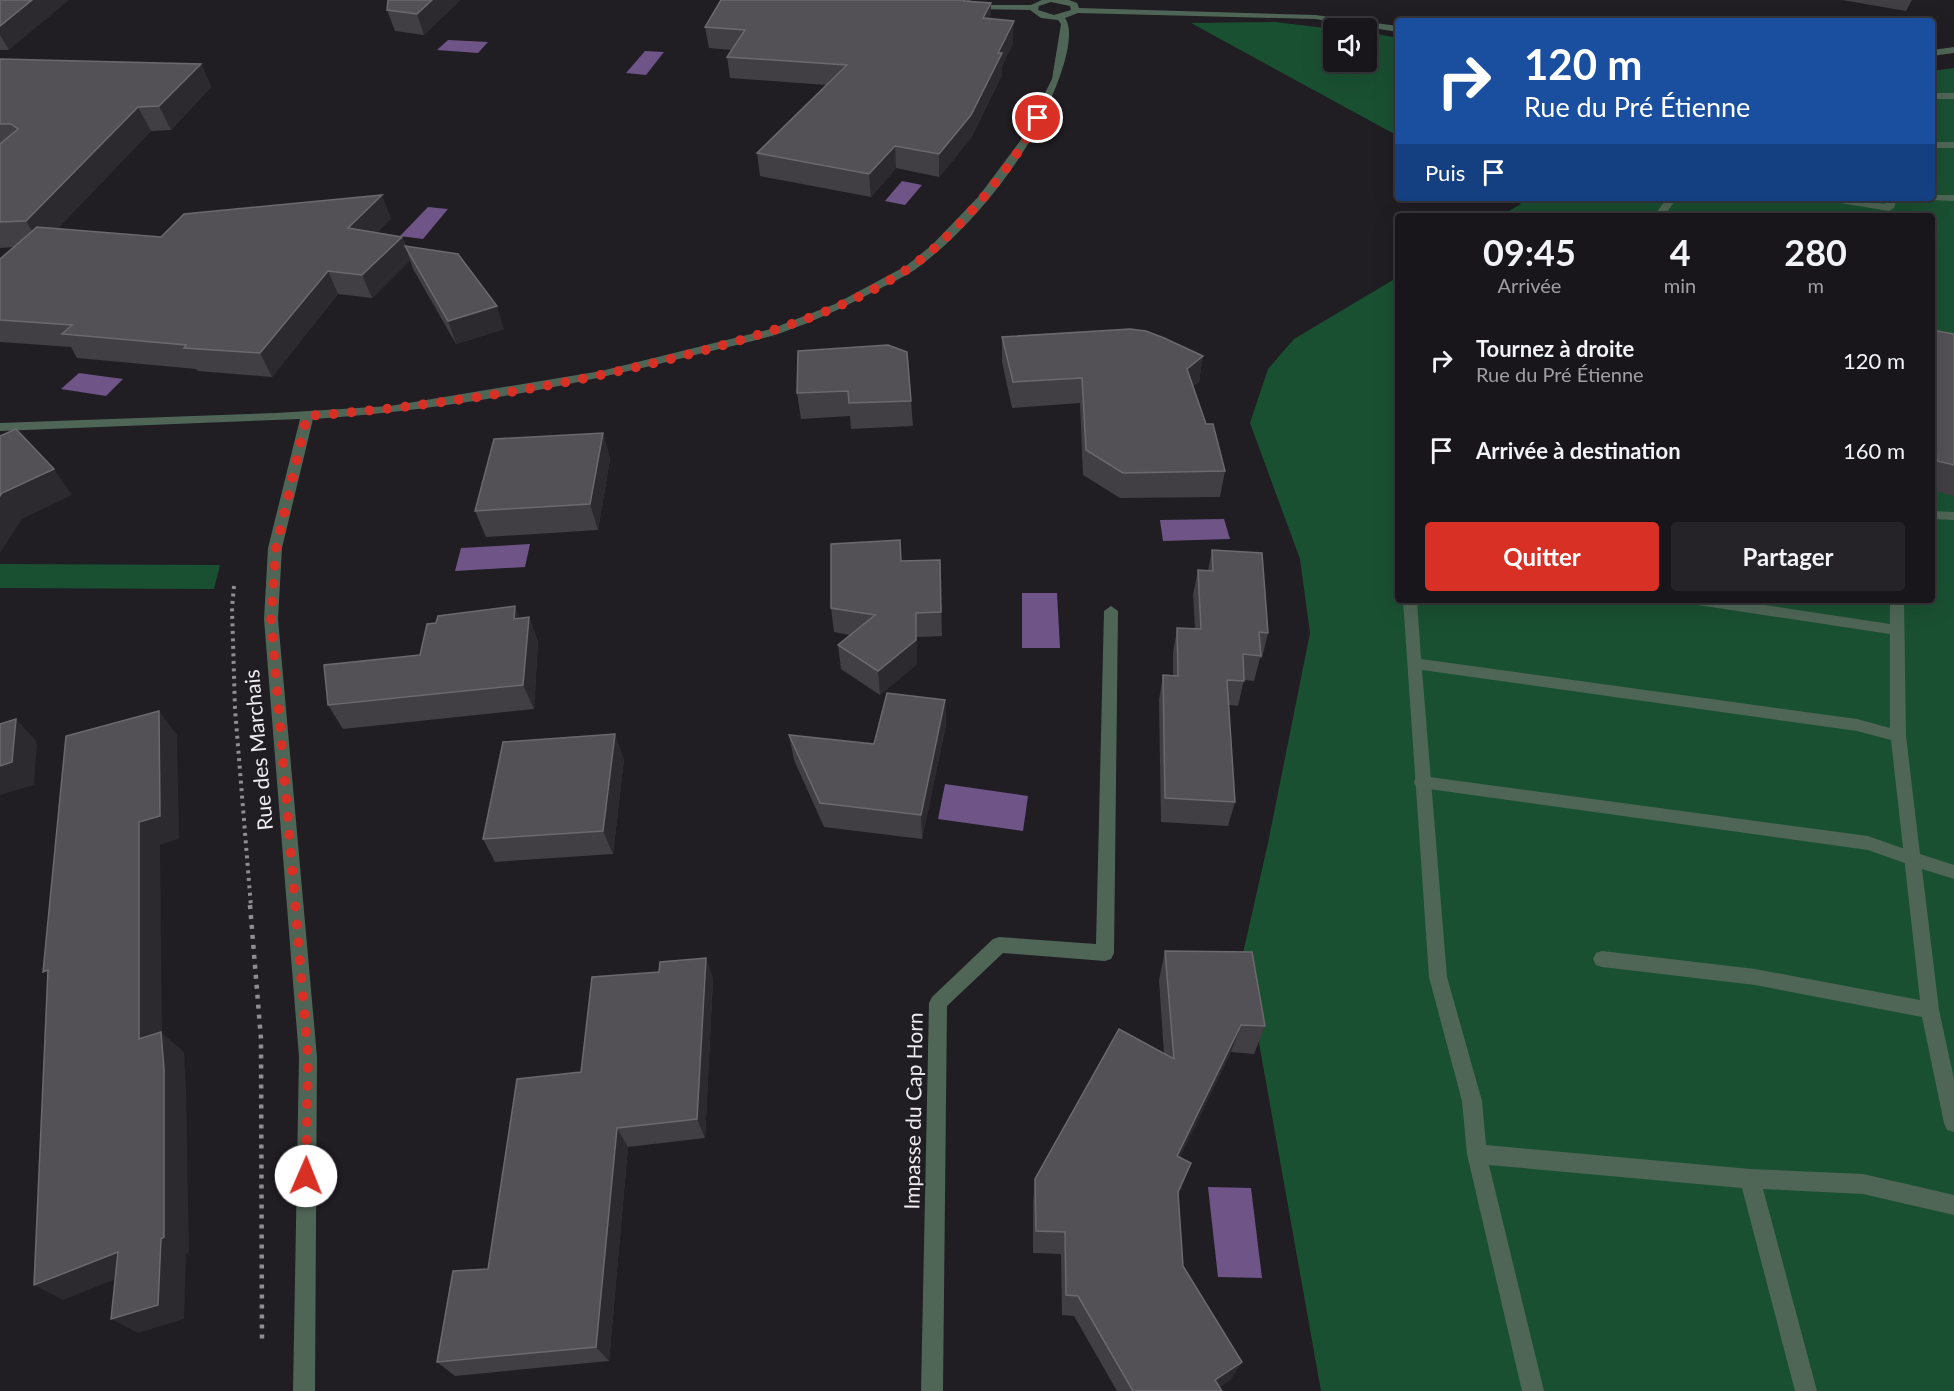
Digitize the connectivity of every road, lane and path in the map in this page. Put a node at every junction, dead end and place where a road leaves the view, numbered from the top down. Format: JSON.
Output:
{"nodes":[{"id":1,"x":960,"y":6,"type":"edge"},
{"id":2,"x":1034,"y":8,"type":"junction"},
{"id":3,"x":1075,"y":10,"type":"junction"},
{"id":4,"x":1061,"y":18,"type":"junction"},
{"id":5,"x":1395,"y":29,"type":"edge"},
{"id":6,"x":1954,"y":50,"type":"edge"},
{"id":7,"x":1935,"y":53,"type":"edge"},
{"id":8,"x":1935,"y":96,"type":"edge"},
{"id":9,"x":1954,"y":96,"type":"edge"},
{"id":10,"x":1935,"y":145,"type":"edge"},
{"id":11,"x":1954,"y":145,"type":"edge"},
{"id":12,"x":1935,"y":198,"type":"edge"},
{"id":13,"x":1954,"y":198,"type":"edge"},
{"id":14,"x":1849,"y":201,"type":"edge"},
{"id":15,"x":1890,"y":207,"type":"edge"},
{"id":16,"x":307,"y":416,"type":"junction"},
{"id":17,"x":0,"y":427,"type":"edge"},
{"id":18,"x":1935,"y":514,"type":"edge"},
{"id":19,"x":1954,"y":516,"type":"edge"},
{"id":20,"x":234,"y":585,"type":"dead end"},
{"id":21,"x":1410,"y":603,"type":"edge"},
{"id":22,"x":1718,"y":603,"type":"edge"},
{"id":23,"x":1897,"y":603,"type":"edge"},
{"id":24,"x":1111,"y":611,"type":"dead end"},
{"id":25,"x":1897,"y":630,"type":"junction"},
{"id":26,"x":1416,"y":664,"type":"junction"},
{"id":27,"x":1898,"y":736,"type":"junction"},
{"id":28,"x":1422,"y":782,"type":"junction"},
{"id":29,"x":1913,"y":860,"type":"junction"},
{"id":30,"x":1954,"y":872,"type":"edge"},
{"id":31,"x":1602,"y":959,"type":"dead end"},
{"id":32,"x":1930,"y":1010,"type":"junction"},
{"id":33,"x":1954,"y":1124,"type":"edge"},
{"id":34,"x":1477,"y":1154,"type":"junction"},
{"id":35,"x":1750,"y":1179,"type":"junction"},
{"id":36,"x":1954,"y":1205,"type":"edge"},
{"id":37,"x":262,"y":1344,"type":"dead end"},
{"id":38,"x":304,"y":1391,"type":"edge"},
{"id":39,"x":932,"y":1391,"type":"edge"},
{"id":40,"x":1533,"y":1391,"type":"edge"},
{"id":41,"x":1806,"y":1391,"type":"edge"}],
"edges":[{"from":1,"to":2,"type":"street"},
{"from":2,"to":3,"type":"street"},
{"from":2,"to":4,"type":"street"},
{"from":3,"to":4,"type":"street"},
{"from":3,"to":5,"type":"street"},
{"from":4,"to":16,"type":"street"},
{"from":6,"to":7,"type":"street"},
{"from":8,"to":9,"type":"street"},
{"from":10,"to":11,"type":"street"},
{"from":12,"to":13,"type":"street"},
{"from":14,"to":15,"type":"street"},
{"from":16,"to":17,"type":"street"},
{"from":16,"to":38,"type":"street","name":"Rue des Marchais"},
{"from":18,"to":19,"type":"street"},
{"from":20,"to":37,"type":"path"},
{"from":21,"to":26,"type":"street"},
{"from":22,"to":25,"type":"street"},
{"from":23,"to":25,"type":"street"},
{"from":24,"to":39,"type":"street","name":"Impasse du Cap Horn"},
{"from":25,"to":27,"type":"street"},
{"from":26,"to":27,"type":"street"},
{"from":26,"to":28,"type":"street"},
{"from":27,"to":29,"type":"street"},
{"from":28,"to":29,"type":"street"},
{"from":28,"to":34,"type":"street"},
{"from":29,"to":30,"type":"street"},
{"from":29,"to":32,"type":"street"},
{"from":31,"to":32,"type":"street"},
{"from":32,"to":33,"type":"street"},
{"from":34,"to":35,"type":"street"},
{"from":34,"to":40,"type":"street"},
{"from":35,"to":36,"type":"street"},
{"from":35,"to":41,"type":"street"}]}
